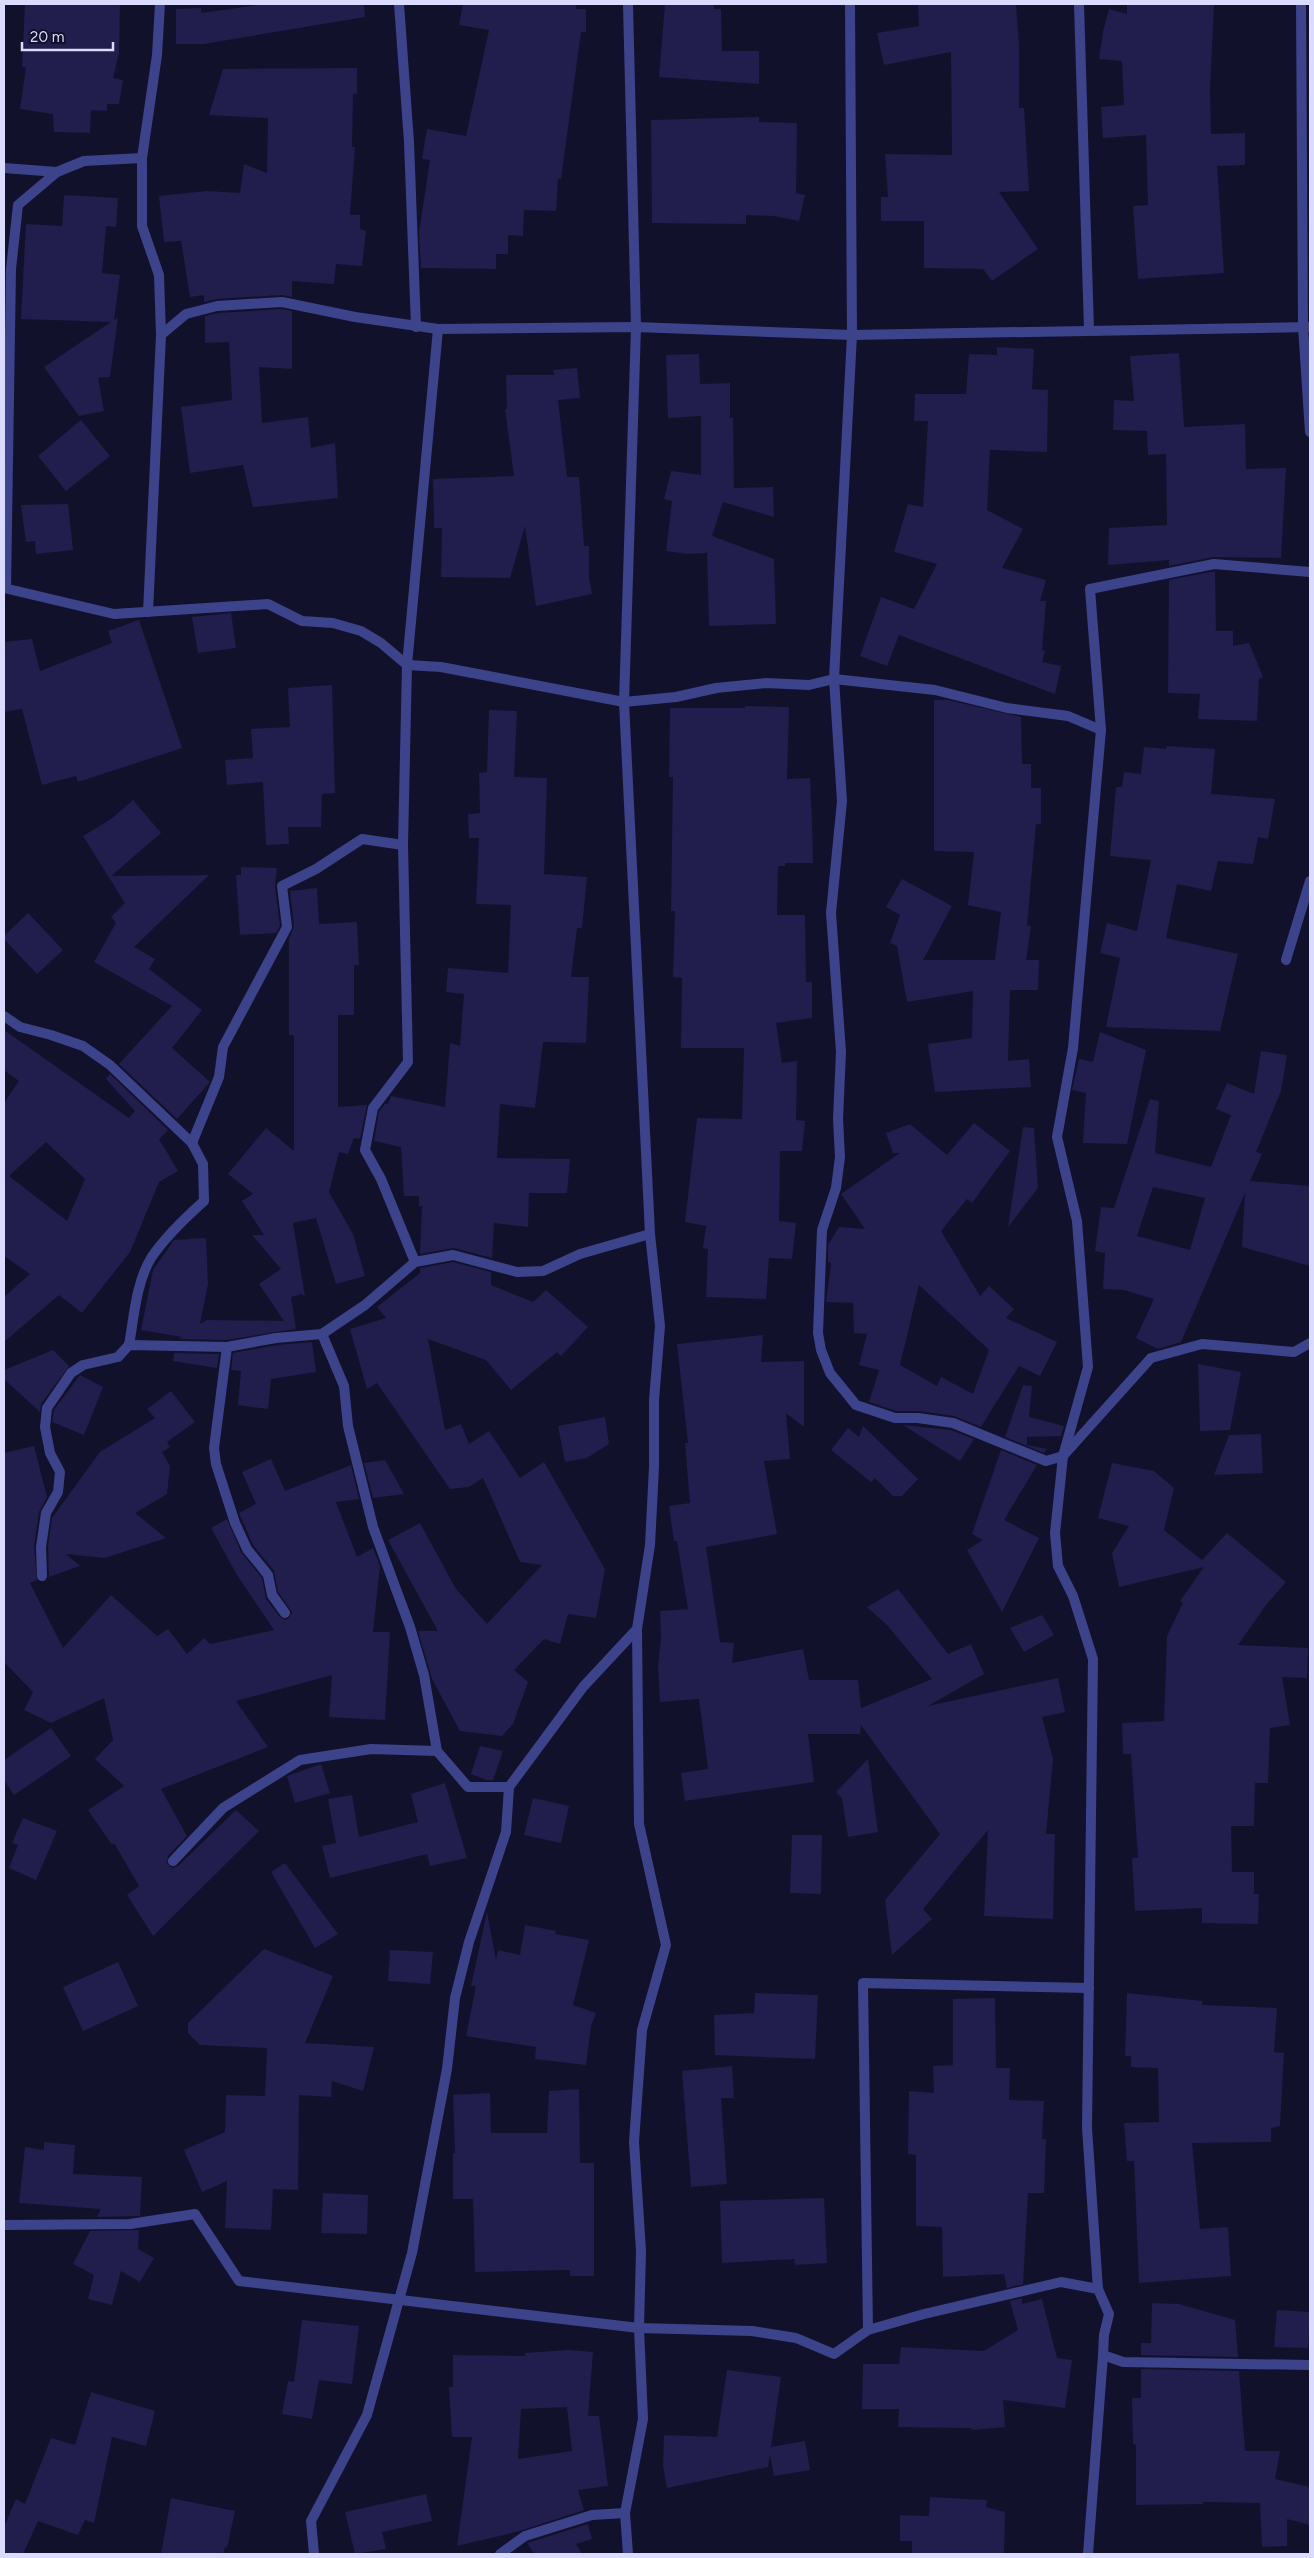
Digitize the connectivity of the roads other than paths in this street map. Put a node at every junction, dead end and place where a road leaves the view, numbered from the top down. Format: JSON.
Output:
{"nodes":[{"id":1,"x":160,"y":4,"type":"edge"},
{"id":2,"x":399,"y":4,"type":"edge"},
{"id":3,"x":628,"y":4,"type":"edge"},
{"id":4,"x":850,"y":4,"type":"edge"},
{"id":5,"x":1079,"y":4,"type":"edge"},
{"id":6,"x":1301,"y":4,"type":"edge"},
{"id":7,"x":142,"y":158,"type":"junction"},
{"id":8,"x":4,"y":168,"type":"edge"},
{"id":9,"x":57,"y":172,"type":"junction"},
{"id":10,"x":416,"y":327,"type":"junction"},
{"id":11,"x":636,"y":327,"type":"junction"},
{"id":12,"x":1306,"y":327,"type":"edge"},
{"id":13,"x":438,"y":329,"type":"junction"},
{"id":14,"x":1089,"y":330,"type":"junction"},
{"id":15,"x":161,"y":335,"type":"junction"},
{"id":16,"x":852,"y":335,"type":"junction"},
{"id":17,"x":1310,"y":432,"type":"edge"},
{"id":18,"x":1310,"y":572,"type":"edge"},
{"id":19,"x":5,"y":588,"type":"edge"},
{"id":20,"x":148,"y":612,"type":"junction"},
{"id":21,"x":407,"y":665,"type":"junction"},
{"id":22,"x":834,"y":680,"type":"junction"},
{"id":23,"x":624,"y":702,"type":"junction"},
{"id":24,"x":1101,"y":730,"type":"junction"},
{"id":25,"x":403,"y":846,"type":"junction"},
{"id":26,"x":1310,"y":881,"type":"edge"},
{"id":27,"x":1286,"y":960,"type":"dead end"},
{"id":28,"x":4,"y":1016,"type":"edge"},
{"id":29,"x":192,"y":1143,"type":"junction"},
{"id":30,"x":650,"y":1234,"type":"junction"},
{"id":31,"x":415,"y":1262,"type":"junction"},
{"id":32,"x":322,"y":1334,"type":"junction"},
{"id":33,"x":1310,"y":1343,"type":"edge"},
{"id":34,"x":129,"y":1345,"type":"junction"},
{"id":35,"x":227,"y":1347,"type":"junction"},
{"id":36,"x":1063,"y":1456,"type":"junction"},
{"id":37,"x":42,"y":1576,"type":"dead end"},
{"id":38,"x":285,"y":1613,"type":"dead end"},
{"id":39,"x":637,"y":1629,"type":"junction"},
{"id":40,"x":437,"y":1751,"type":"junction"},
{"id":41,"x":509,"y":1787,"type":"junction"},
{"id":42,"x":173,"y":1861,"type":"dead end"},
{"id":43,"x":1089,"y":1988,"type":"junction"},
{"id":44,"x":4,"y":2225,"type":"edge"},
{"id":45,"x":1098,"y":2289,"type":"junction"},
{"id":46,"x":398,"y":2301,"type":"junction"},
{"id":47,"x":640,"y":2328,"type":"junction"},
{"id":48,"x":868,"y":2330,"type":"junction"},
{"id":49,"x":1104,"y":2355,"type":"junction"},
{"id":50,"x":1310,"y":2364,"type":"edge"},
{"id":51,"x":625,"y":2513,"type":"junction"},
{"id":52,"x":314,"y":2554,"type":"edge"},
{"id":53,"x":500,"y":2554,"type":"edge"},
{"id":54,"x":628,"y":2554,"type":"edge"},
{"id":55,"x":1088,"y":2554,"type":"edge"}],
"edges":[{"from":1,"to":7,"type":"street"},
{"from":2,"to":10,"type":"street"},
{"from":3,"to":11,"type":"street"},
{"from":4,"to":16,"type":"street"},
{"from":5,"to":14,"type":"street"},
{"from":6,"to":12,"type":"street"},
{"from":7,"to":9,"type":"street"},
{"from":7,"to":15,"type":"street"},
{"from":8,"to":9,"type":"street"},
{"from":9,"to":19,"type":"street"},
{"from":10,"to":13,"type":"street"},
{"from":10,"to":15,"type":"street"},
{"from":11,"to":13,"type":"street"},
{"from":11,"to":16,"type":"street"},
{"from":11,"to":23,"type":"street"},
{"from":12,"to":14,"type":"street"},
{"from":12,"to":17,"type":"street"},
{"from":13,"to":21,"type":"street"},
{"from":14,"to":16,"type":"street"},
{"from":15,"to":20,"type":"street"},
{"from":16,"to":22,"type":"street"},
{"from":18,"to":24,"type":"street"},
{"from":19,"to":20,"type":"street"},
{"from":20,"to":21,"type":"street"},
{"from":21,"to":23,"type":"street"},
{"from":21,"to":25,"type":"street"},
{"from":22,"to":23,"type":"street"},
{"from":22,"to":24,"type":"street"},
{"from":22,"to":36,"type":"street"},
{"from":23,"to":30,"type":"street"},
{"from":24,"to":36,"type":"street"},
{"from":25,"to":29,"type":"street"},
{"from":25,"to":31,"type":"street"},
{"from":26,"to":27,"type":"street"},
{"from":28,"to":29,"type":"street"},
{"from":29,"to":34,"type":"street"},
{"from":30,"to":31,"type":"street"},
{"from":30,"to":39,"type":"street"},
{"from":31,"to":32,"type":"street"},
{"from":32,"to":35,"type":"street"},
{"from":32,"to":40,"type":"street"},
{"from":33,"to":36,"type":"street"},
{"from":34,"to":35,"type":"street"},
{"from":34,"to":37,"type":"street"},
{"from":35,"to":38,"type":"street"},
{"from":36,"to":43,"type":"street"},
{"from":39,"to":41,"type":"street"},
{"from":39,"to":47,"type":"street"},
{"from":40,"to":41,"type":"street"},
{"from":40,"to":42,"type":"street"},
{"from":41,"to":46,"type":"street"},
{"from":43,"to":45,"type":"street"},
{"from":43,"to":48,"type":"street"},
{"from":44,"to":46,"type":"street"},
{"from":45,"to":48,"type":"street"},
{"from":45,"to":49,"type":"street"},
{"from":46,"to":47,"type":"street"},
{"from":46,"to":52,"type":"street"},
{"from":47,"to":48,"type":"street"},
{"from":47,"to":51,"type":"street"},
{"from":49,"to":50,"type":"street"},
{"from":49,"to":55,"type":"street"},
{"from":51,"to":53,"type":"street"},
{"from":51,"to":54,"type":"street"}]}
